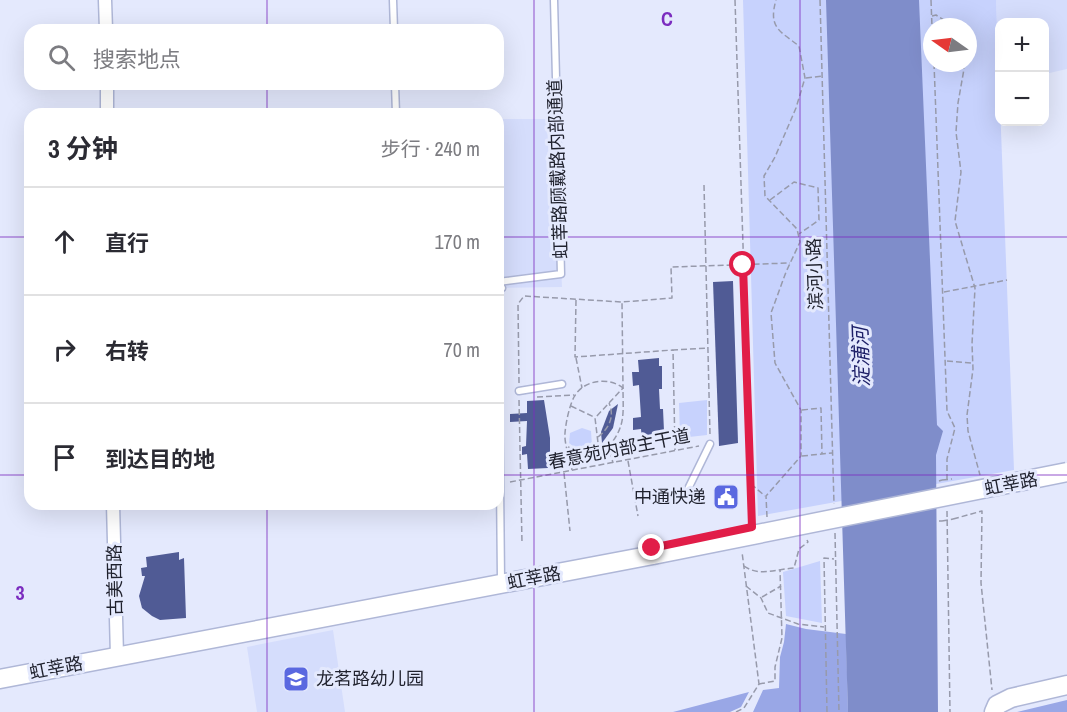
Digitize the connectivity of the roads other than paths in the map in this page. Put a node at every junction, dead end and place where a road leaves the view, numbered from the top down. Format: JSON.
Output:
{"nodes":[{"id":1,"x":105,"y":0,"type":"edge"},
{"id":2,"x":393,"y":0,"type":"edge"},
{"id":3,"x":554,"y":0,"type":"edge"},
{"id":4,"x":106,"y":24,"type":"edge"},
{"id":5,"x":394,"y":24,"type":"edge"},
{"id":6,"x":107,"y":90,"type":"edge"},
{"id":7,"x":395,"y":90,"type":"edge"},
{"id":8,"x":107,"y":108,"type":"edge"},
{"id":9,"x":396,"y":108,"type":"edge"},
{"id":10,"x":504,"y":283,"type":"edge"},
{"id":11,"x":562,"y":384,"type":"dead end"},
{"id":12,"x":519,"y":391,"type":"road end"},
{"id":13,"x":710,"y":444,"type":"road end"},
{"id":14,"x":1067,"y":472,"type":"edge"},
{"id":15,"x":687,"y":491,"type":"dead end"},
{"id":16,"x":113,"y":510,"type":"edge"},
{"id":17,"x":500,"y":510,"type":"edge"},
{"id":18,"x":632,"y":559,"type":"junction"},
{"id":19,"x":501,"y":584,"type":"junction"},
{"id":20,"x":117,"y":656,"type":"junction"},
{"id":21,"x":0,"y":680,"type":"edge"},
{"id":22,"x":1067,"y":685,"type":"edge"},
{"id":23,"x":995,"y":709,"type":"edge"}],
"edges":[{"from":1,"to":4,"type":"street"},
{"from":2,"to":5,"type":"lane"},
{"from":3,"to":10,"type":"lane","name":"虹莘路顾戴路内部通道"},
{"from":6,"to":8,"type":"street"},
{"from":7,"to":9,"type":"lane"},
{"from":11,"to":12,"type":"lane"},
{"from":13,"to":15,"type":"lane"},
{"from":14,"to":18,"type":"street","name":"虹莘路","bridge":true},
{"from":16,"to":20,"type":"street","name":"古美西路"},
{"from":17,"to":19,"type":"lane"},
{"from":18,"to":18,"type":"street"},
{"from":18,"to":19,"type":"street","name":"虹莘路"},
{"from":19,"to":20,"type":"street","name":"虹莘路"},
{"from":20,"to":21,"type":"street","name":"虹莘路"},
{"from":22,"to":23,"type":"street"}]}
